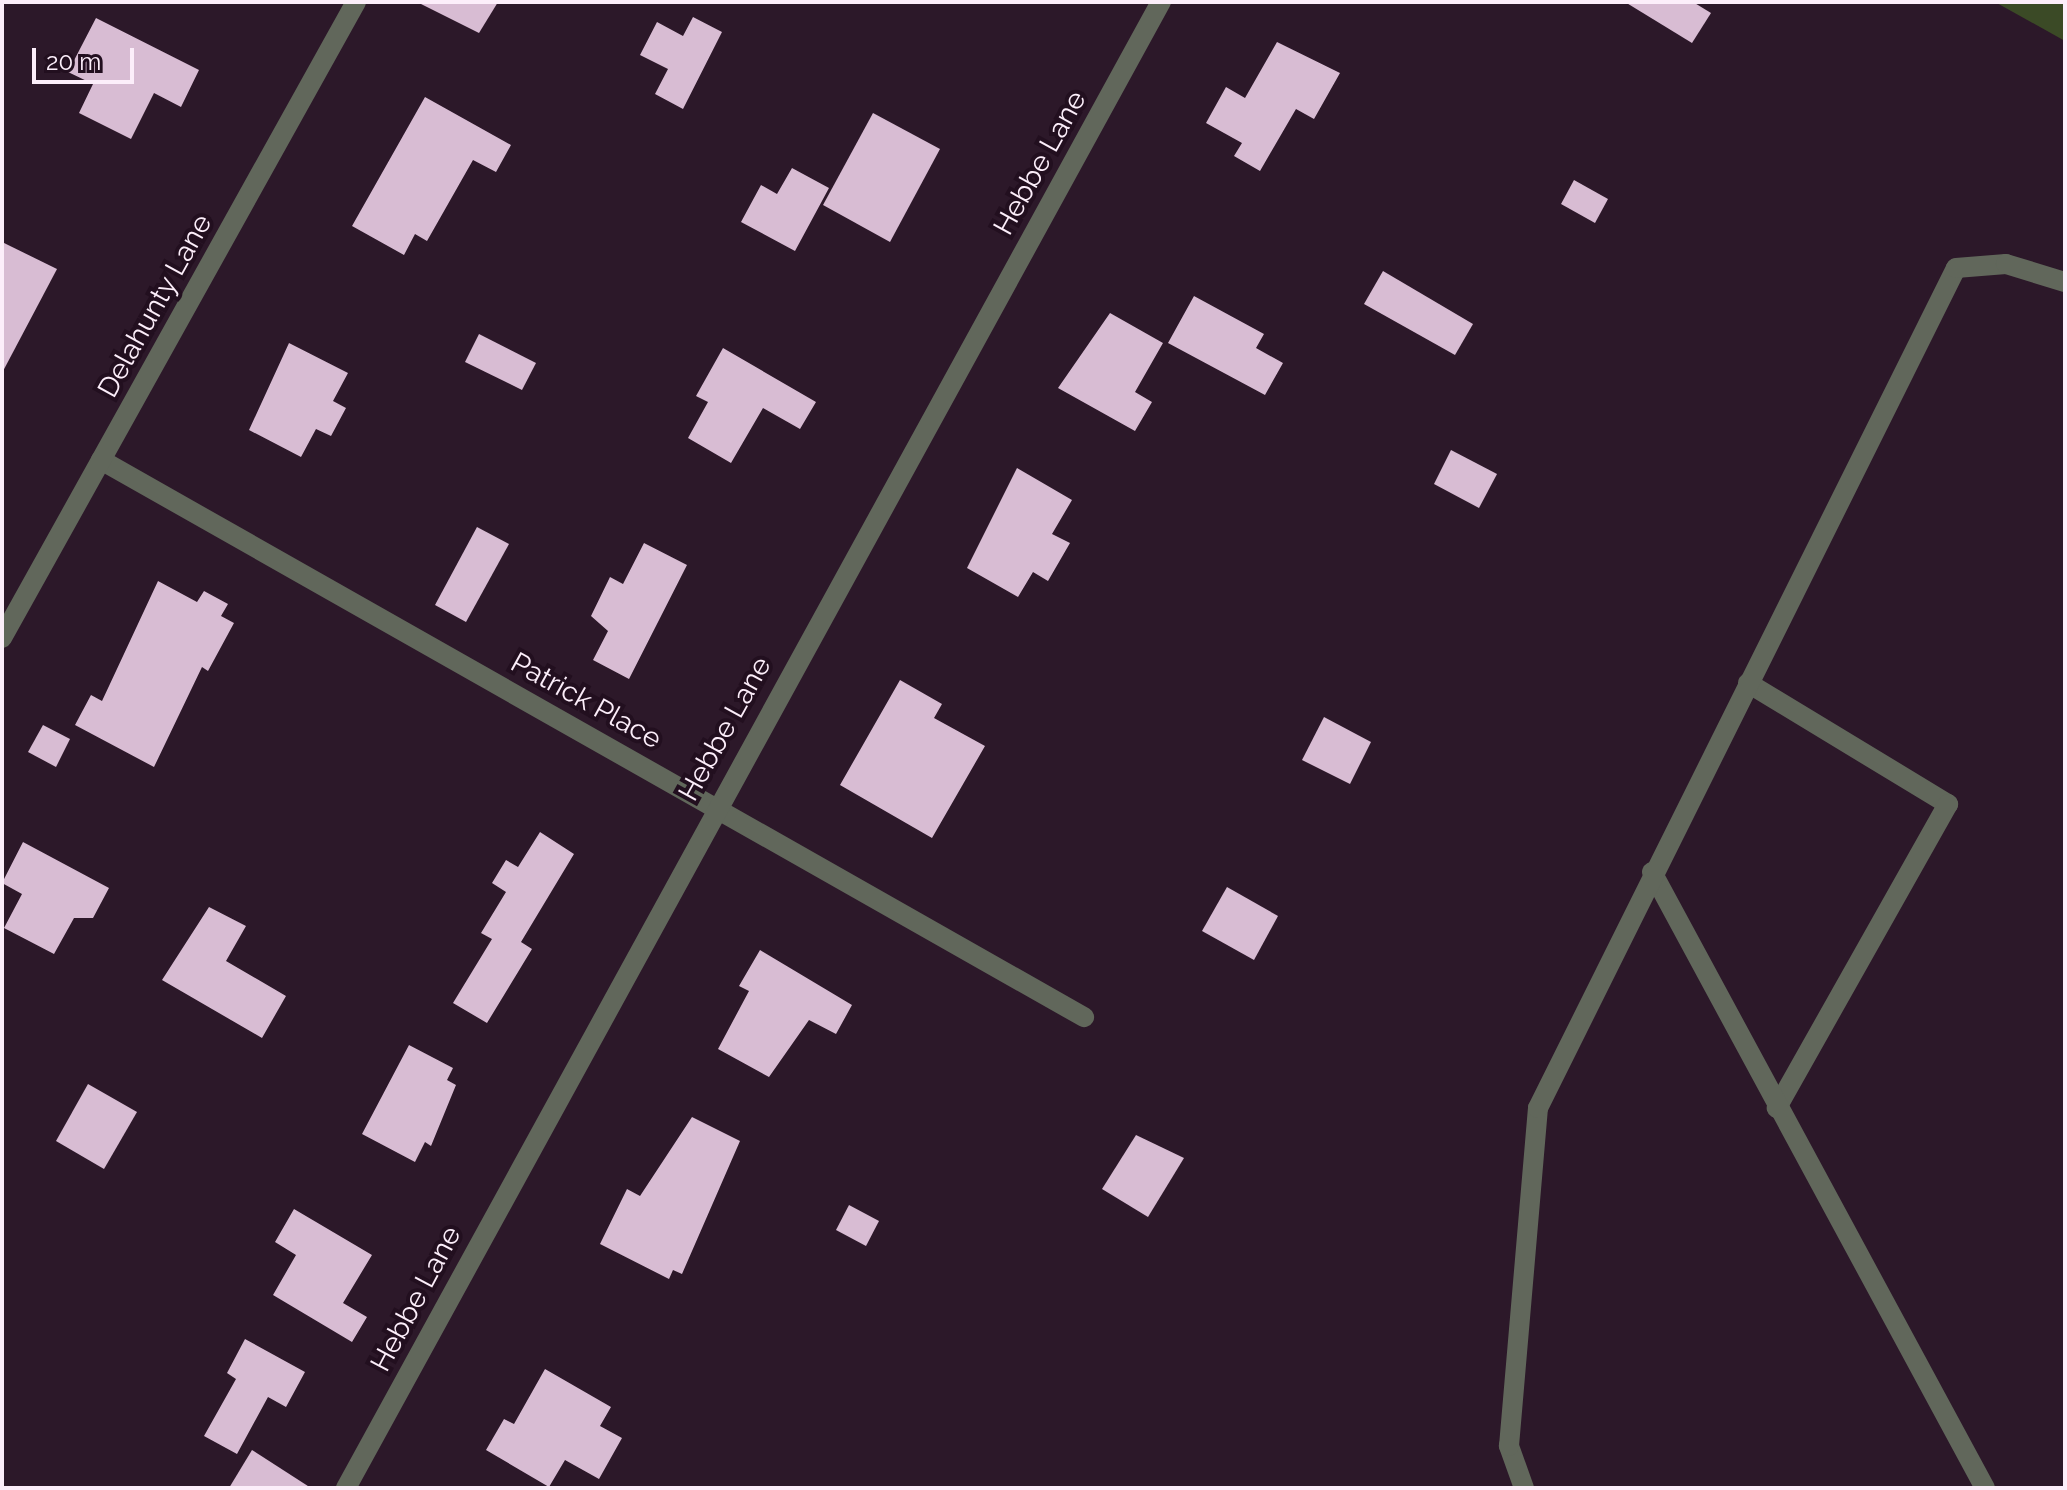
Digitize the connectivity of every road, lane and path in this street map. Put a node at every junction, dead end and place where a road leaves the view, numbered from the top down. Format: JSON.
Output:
{"nodes":[{"id":1,"x":356,"y":2,"type":"edge"},
{"id":2,"x":1161,"y":2,"type":"edge"},
{"id":3,"x":2065,"y":282,"type":"edge"},
{"id":4,"x":101,"y":460,"type":"junction"},
{"id":5,"x":2,"y":638,"type":"edge"},
{"id":6,"x":1748,"y":683,"type":"junction"},
{"id":7,"x":714,"y":806,"type":"junction"},
{"id":8,"x":1652,"y":872,"type":"junction"},
{"id":9,"x":1084,"y":1017,"type":"dead end"},
{"id":10,"x":1777,"y":1108,"type":"junction"},
{"id":11,"x":346,"y":1488,"type":"edge"},
{"id":12,"x":1524,"y":1488,"type":"edge"},
{"id":13,"x":1985,"y":1488,"type":"edge"}],
"edges":[{"from":1,"to":4,"type":"street","name":"Delahunty Lane"},
{"from":2,"to":7,"type":"street","name":"Hebbe Lane"},
{"from":3,"to":6,"type":"street"},
{"from":4,"to":5,"type":"street","name":"Delahunty Lane"},
{"from":4,"to":7,"type":"street","name":"Patrick Place"},
{"from":6,"to":8,"type":"street"},
{"from":6,"to":10,"type":"street"},
{"from":7,"to":9,"type":"street","name":"Patrick Place"},
{"from":7,"to":11,"type":"street","name":"Hebbe Lane"},
{"from":8,"to":10,"type":"street"},
{"from":8,"to":12,"type":"street"},
{"from":10,"to":13,"type":"street"}]}
